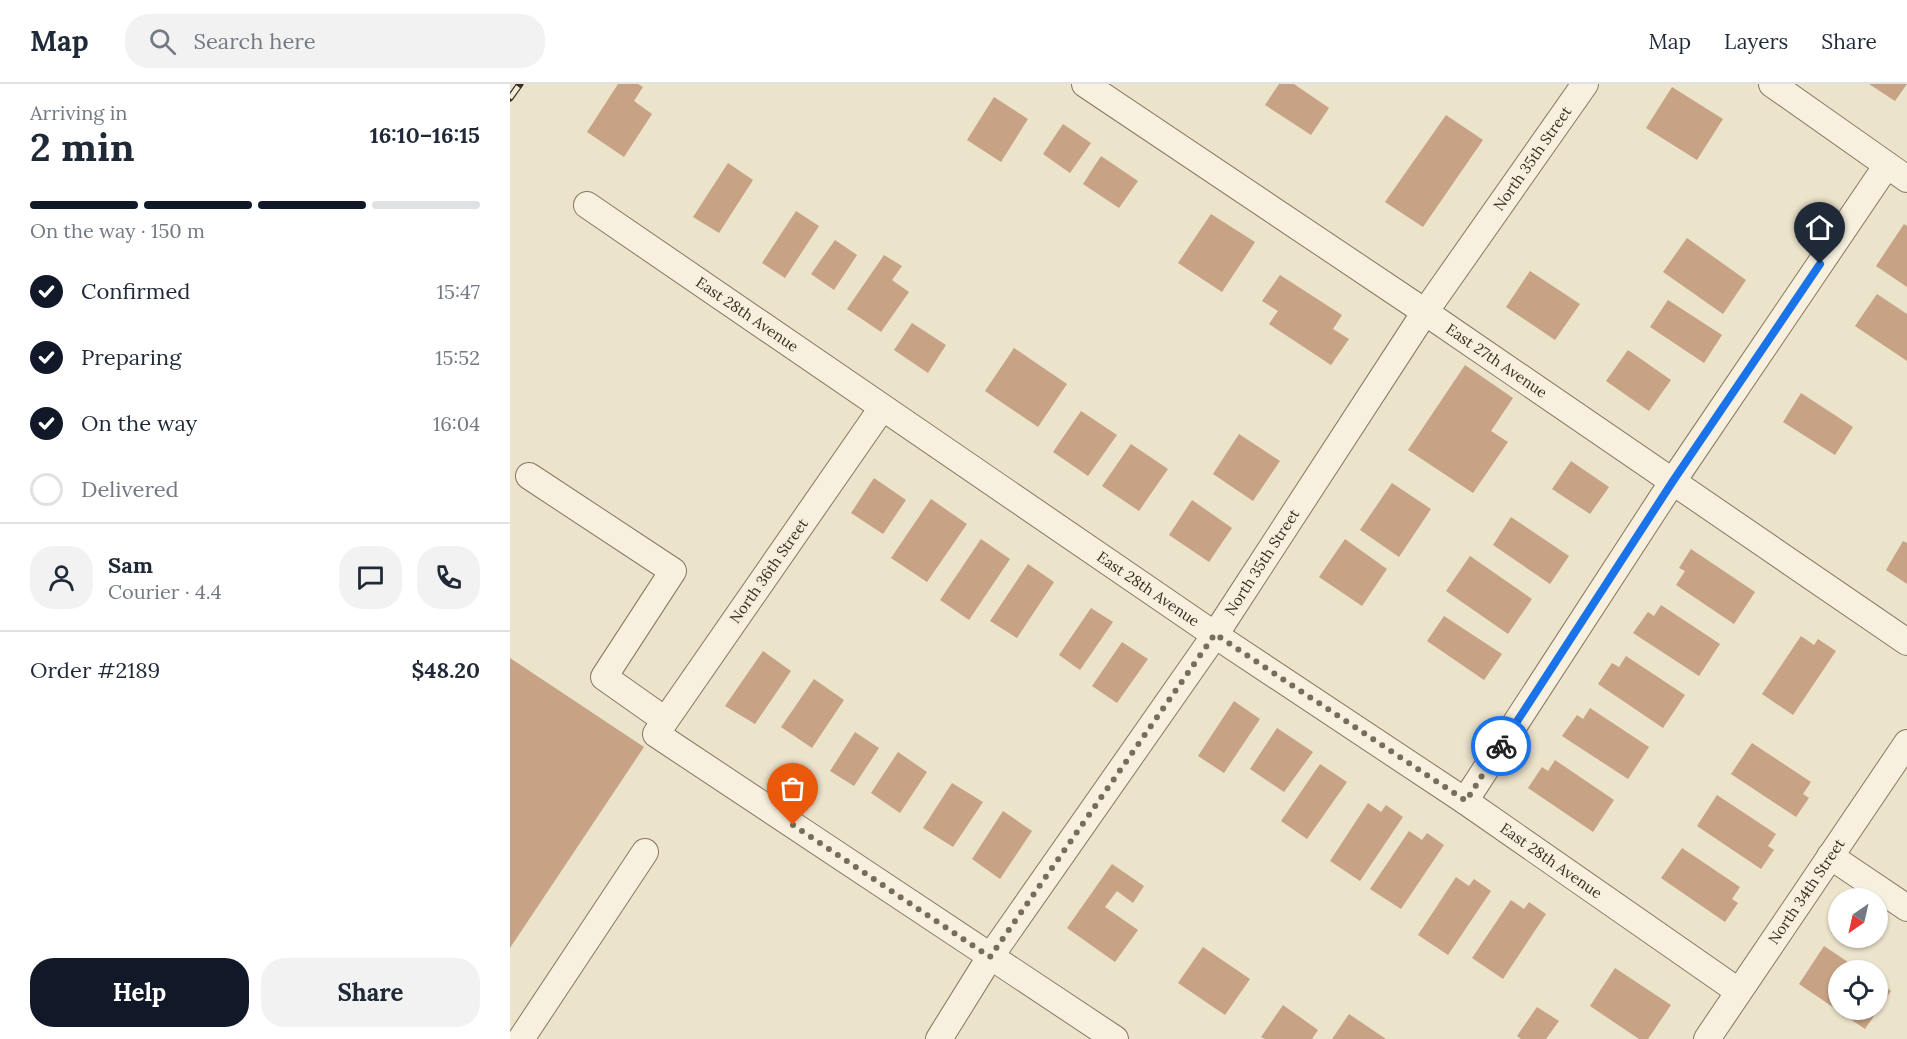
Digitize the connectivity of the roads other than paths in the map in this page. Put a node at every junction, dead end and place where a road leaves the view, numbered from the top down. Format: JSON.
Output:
{"nodes":[{"id":1,"x":1085,"y":84,"type":"edge"},
{"id":2,"x":1585,"y":84,"type":"edge"},
{"id":3,"x":1772,"y":84,"type":"edge"},
{"id":4,"x":1897,"y":172,"type":"edge"},
{"id":5,"x":587,"y":205,"type":"dead end"},
{"id":6,"x":1425,"y":312,"type":"junction"},
{"id":7,"x":882,"y":408,"type":"junction"},
{"id":8,"x":529,"y":476,"type":"dead end"},
{"id":9,"x":1673,"y":481,"type":"junction"},
{"id":10,"x":1215,"y":634,"type":"junction"},
{"id":11,"x":1907,"y":642,"type":"edge"},
{"id":12,"x":661,"y":727,"type":"junction"},
{"id":13,"x":1907,"y":743,"type":"edge"},
{"id":14,"x":1466,"y":801,"type":"junction"},
{"id":15,"x":645,"y":852,"type":"dead end"},
{"id":16,"x":1830,"y":856,"type":"junction"},
{"id":17,"x":1907,"y":909,"type":"edge"},
{"id":18,"x":990,"y":957,"type":"junction"},
{"id":19,"x":1738,"y":991,"type":"junction"},
{"id":20,"x":521,"y":1039,"type":"edge"},
{"id":21,"x":939,"y":1039,"type":"edge"},
{"id":22,"x":1115,"y":1039,"type":"edge"},
{"id":23,"x":1707,"y":1039,"type":"edge"}],
"edges":[{"from":1,"to":6,"type":"street","name":"East 27th Avenue"},
{"from":2,"to":6,"type":"street","name":"North 35th Street"},
{"from":3,"to":4,"type":"street"},
{"from":4,"to":9,"type":"street"},
{"from":5,"to":7,"type":"street","name":"East 28th Avenue"},
{"from":6,"to":9,"type":"street","name":"East 27th Avenue"},
{"from":6,"to":10,"type":"street","name":"North 35th Street"},
{"from":7,"to":10,"type":"street","name":"East 28th Avenue"},
{"from":7,"to":12,"type":"street","name":"North 36th Street"},
{"from":8,"to":12,"type":"street"},
{"from":9,"to":11,"type":"street","name":"East 27th Avenue"},
{"from":9,"to":14,"type":"street"},
{"from":10,"to":14,"type":"street","name":"East 28th Avenue"},
{"from":10,"to":18,"type":"street","name":"North 35th Street"},
{"from":12,"to":18,"type":"street"},
{"from":13,"to":16,"type":"street","name":"North 34th Street"},
{"from":14,"to":19,"type":"street","name":"East 28th Avenue"},
{"from":15,"to":20,"type":"street"},
{"from":16,"to":17,"type":"street"},
{"from":16,"to":19,"type":"street","name":"North 34th Street"},
{"from":18,"to":21,"type":"street","name":"North 35th Street"},
{"from":18,"to":22,"type":"street"},
{"from":19,"to":23,"type":"street","name":"North 34th Street"}]}
